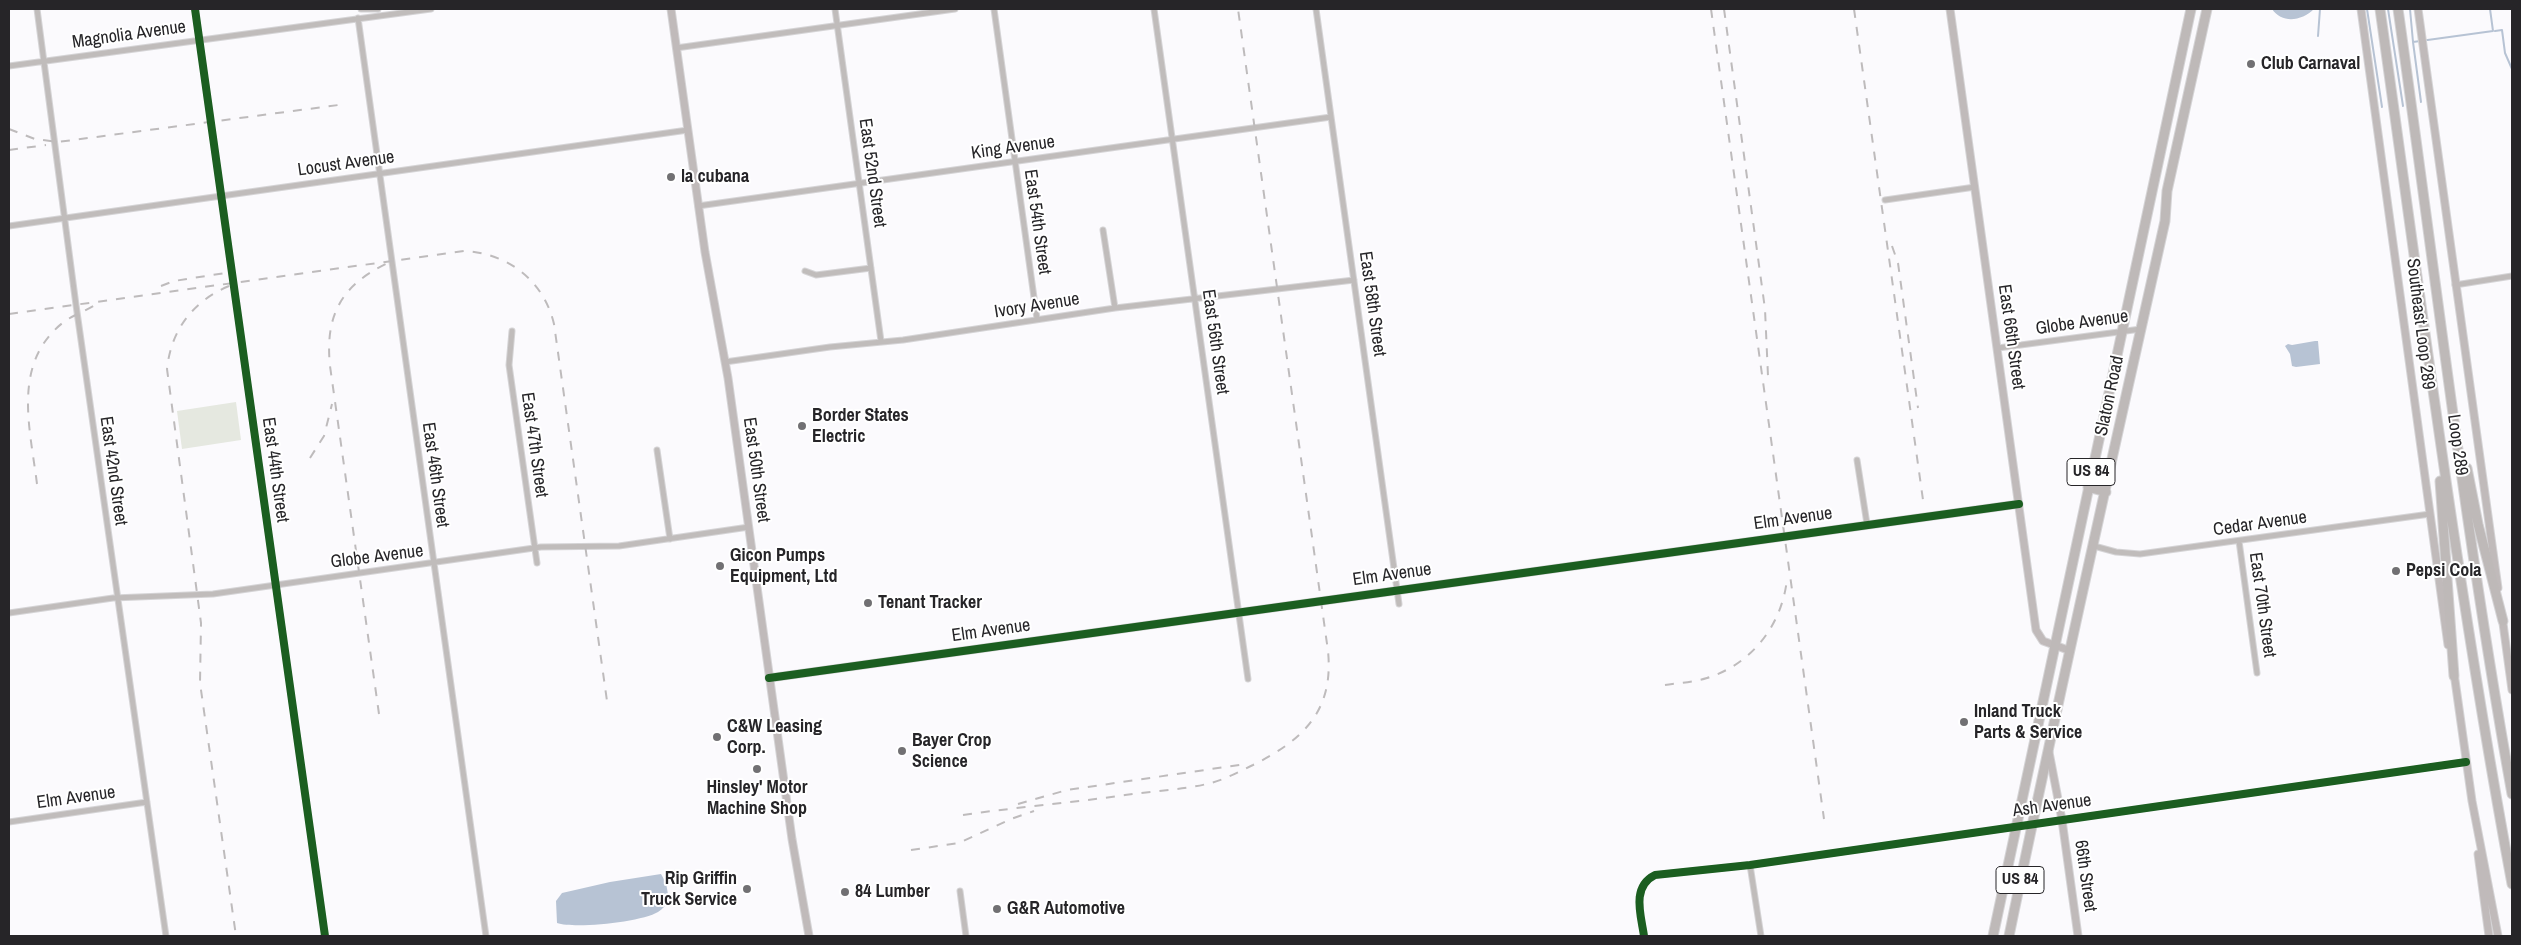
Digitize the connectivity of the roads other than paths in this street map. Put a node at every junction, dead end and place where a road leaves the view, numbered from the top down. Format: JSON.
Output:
{"nodes":[{"id":1,"x":37,"y":9,"type":"edge"},
{"id":2,"x":195,"y":9,"type":"edge"},
{"id":3,"x":361,"y":9,"type":"edge"},
{"id":4,"x":378,"y":9,"type":"edge"},
{"id":5,"x":431,"y":9,"type":"edge"},
{"id":6,"x":671,"y":9,"type":"edge"},
{"id":7,"x":835,"y":9,"type":"edge"},
{"id":8,"x":955,"y":9,"type":"edge"},
{"id":9,"x":994,"y":9,"type":"edge"},
{"id":10,"x":1154,"y":9,"type":"edge"},
{"id":11,"x":1316,"y":9,"type":"edge"},
{"id":12,"x":1950,"y":9,"type":"edge"},
{"id":13,"x":2191,"y":9,"type":"edge"},
{"id":14,"x":2207,"y":9,"type":"edge"},
{"id":15,"x":2361,"y":9,"type":"edge"},
{"id":16,"x":2374,"y":9,"type":"edge"},
{"id":17,"x":2380,"y":9,"type":"edge"},
{"id":18,"x":2398,"y":9,"type":"edge"},
{"id":19,"x":2404,"y":9,"type":"edge"},
{"id":20,"x":2418,"y":9,"type":"edge"},
{"id":21,"x":358,"y":18,"type":"junction"},
{"id":22,"x":837,"y":26,"type":"junction"},
{"id":23,"x":199,"y":39,"type":"junction"},
{"id":24,"x":676,"y":48,"type":"junction"},
{"id":25,"x":44,"y":61,"type":"junction"},
{"id":26,"x":9,"y":66,"type":"edge"},
{"id":27,"x":1331,"y":117,"type":"junction"},
{"id":28,"x":688,"y":130,"type":"junction"},
{"id":29,"x":1172,"y":140,"type":"junction"},
{"id":30,"x":2416,"y":148,"type":"junction"},
{"id":31,"x":2400,"y":151,"type":"junction"},
{"id":32,"x":1015,"y":162,"type":"junction"},
{"id":33,"x":378,"y":174,"type":"junction"},
{"id":34,"x":859,"y":182,"type":"junction"},
{"id":35,"x":1975,"y":187,"type":"junction"},
{"id":36,"x":221,"y":196,"type":"junction"},
{"id":37,"x":1885,"y":200,"type":"dead end"},
{"id":38,"x":698,"y":206,"type":"junction"},
{"id":39,"x":65,"y":218,"type":"junction"},
{"id":40,"x":9,"y":226,"type":"edge"},
{"id":41,"x":1103,"y":230,"type":"dead end"},
{"id":42,"x":871,"y":268,"type":"junction"},
{"id":43,"x":804,"y":271,"type":"dead end"},
{"id":44,"x":2512,"y":276,"type":"edge"},
{"id":45,"x":1354,"y":280,"type":"junction"},
{"id":46,"x":2455,"y":285,"type":"junction"},
{"id":47,"x":1195,"y":299,"type":"junction"},
{"id":48,"x":1115,"y":308,"type":"junction"},
{"id":49,"x":1037,"y":319,"type":"junction"},
{"id":50,"x":2141,"y":329,"type":"junction"},
{"id":51,"x":512,"y":331,"type":"dead end"},
{"id":52,"x":2122,"y":331,"type":"junction"},
{"id":53,"x":881,"y":340,"type":"junction"},
{"id":54,"x":1998,"y":348,"type":"junction"},
{"id":55,"x":725,"y":362,"type":"junction"},
{"id":56,"x":2433,"y":391,"type":"junction"},
{"id":57,"x":2454,"y":422,"type":"junction"},
{"id":58,"x":657,"y":450,"type":"dead end"},
{"id":59,"x":1857,"y":460,"type":"dead end"},
{"id":60,"x":2088,"y":487,"type":"junction"},
{"id":61,"x":2106,"y":492,"type":"junction"},
{"id":62,"x":2019,"y":504,"type":"junction"},
{"id":63,"x":2430,"y":514,"type":"junction"},
{"id":64,"x":1867,"y":524,"type":"junction"},
{"id":65,"x":749,"y":527,"type":"junction"},
{"id":66,"x":670,"y":539,"type":"junction"},
{"id":67,"x":2239,"y":541,"type":"junction"},
{"id":68,"x":2094,"y":546,"type":"junction"},
{"id":69,"x":535,"y":548,"type":"junction"},
{"id":70,"x":537,"y":562,"type":"dead end"},
{"id":71,"x":434,"y":563,"type":"junction"},
{"id":72,"x":276,"y":585,"type":"junction"},
{"id":73,"x":1398,"y":590,"type":"junction"},
{"id":74,"x":118,"y":597,"type":"junction"},
{"id":75,"x":1399,"y":604,"type":"dead end"},
{"id":76,"x":1239,"y":612,"type":"junction"},
{"id":77,"x":9,"y":613,"type":"edge"},
{"id":78,"x":2503,"y":621,"type":"junction"},
{"id":79,"x":2054,"y":645,"type":"junction"},
{"id":80,"x":2068,"y":650,"type":"junction"},
{"id":81,"x":2257,"y":673,"type":"dead end"},
{"id":82,"x":2454,"y":676,"type":"junction"},
{"id":83,"x":770,"y":678,"type":"junction"},
{"id":84,"x":1248,"y":679,"type":"dead end"},
{"id":85,"x":2512,"y":690,"type":"edge"},
{"id":86,"x":2048,"y":747,"type":"junction"},
{"id":87,"x":2466,"y":762,"type":"junction"},
{"id":88,"x":2512,"y":794,"type":"edge"},
{"id":89,"x":2472,"y":801,"type":"junction"},
{"id":90,"x":147,"y":802,"type":"junction"},
{"id":91,"x":2062,"y":820,"type":"junction"},
{"id":92,"x":9,"y":822,"type":"edge"},
{"id":93,"x":2032,"y":824,"type":"junction"},
{"id":94,"x":2016,"y":826,"type":"junction"},
{"id":95,"x":1750,"y":865,"type":"junction"},
{"id":96,"x":2512,"y":884,"type":"edge"},
{"id":97,"x":960,"y":891,"type":"dead end"},
{"id":98,"x":166,"y":936,"type":"edge"},
{"id":99,"x":325,"y":936,"type":"edge"},
{"id":100,"x":486,"y":936,"type":"edge"},
{"id":101,"x":809,"y":936,"type":"edge"},
{"id":102,"x":966,"y":936,"type":"edge"},
{"id":103,"x":1644,"y":936,"type":"edge"},
{"id":104,"x":1761,"y":936,"type":"edge"},
{"id":105,"x":1993,"y":936,"type":"edge"},
{"id":106,"x":2009,"y":936,"type":"edge"},
{"id":107,"x":2078,"y":936,"type":"edge"},
{"id":108,"x":2489,"y":936,"type":"edge"},
{"id":109,"x":2498,"y":936,"type":"edge"}],
"edges":[{"from":1,"to":25,"type":"street","name":"East 42nd Street"},
{"from":2,"to":23,"type":"street","name":"East 44th Street"},
{"from":3,"to":4,"type":"street"},
{"from":5,"to":21,"type":"street","name":"Magnolia Avenue"},
{"from":6,"to":24,"type":"main road","name":"East 50th Street"},
{"from":7,"to":22,"type":"street","name":"East 52nd Street"},
{"from":8,"to":22,"type":"street"},
{"from":9,"to":32,"type":"street","name":"East 54th Street"},
{"from":10,"to":29,"type":"street","name":"East 56th Street"},
{"from":11,"to":27,"type":"street","name":"East 58th Street"},
{"from":12,"to":35,"type":"main road","name":"East 66th Street"},
{"from":13,"to":52,"type":"highway","name":"Slaton Road","number":"US 84"},
{"from":14,"to":50,"type":"highway","name":"Slaton Road","number":"US 84"},
{"from":15,"to":63,"type":"main road","name":"Southeast Loop 289"},
{"from":16,"to":31,"type":"highway"},
{"from":17,"to":31,"type":"highway","name":"Loop 289"},
{"from":18,"to":30,"type":"highway","name":"Loop 289"},
{"from":19,"to":30,"type":"highway"},
{"from":20,"to":46,"type":"main road"},
{"from":21,"to":23,"type":"street","name":"Magnolia Avenue"},
{"from":21,"to":33,"type":"street","name":"East 46th Street"},
{"from":22,"to":24,"type":"street"},
{"from":22,"to":34,"type":"street","name":"East 52nd Street"},
{"from":23,"to":25,"type":"street","name":"Magnolia Avenue"},
{"from":23,"to":36,"type":"street","name":"East 44th Street"},
{"from":24,"to":28,"type":"main road","name":"East 50th Street"},
{"from":25,"to":26,"type":"street","name":"Magnolia Avenue"},
{"from":25,"to":39,"type":"street","name":"East 42nd Street"},
{"from":27,"to":29,"type":"street","name":"King Avenue"},
{"from":27,"to":45,"type":"street","name":"East 58th Street"},
{"from":28,"to":33,"type":"street","name":"Locust Avenue"},
{"from":28,"to":38,"type":"main road","name":"East 50th Street"},
{"from":29,"to":32,"type":"street","name":"King Avenue"},
{"from":29,"to":47,"type":"street","name":"East 56th Street"},
{"from":30,"to":57,"type":"highway","name":"Loop 289"},
{"from":31,"to":56,"type":"highway","name":"Loop 289"},
{"from":32,"to":34,"type":"street","name":"King Avenue"},
{"from":32,"to":49,"type":"street","name":"East 54th Street"},
{"from":33,"to":36,"type":"street","name":"Locust Avenue"},
{"from":33,"to":71,"type":"street","name":"East 46th Street"},
{"from":34,"to":38,"type":"street","name":"King Avenue"},
{"from":34,"to":42,"type":"street","name":"East 52nd Street"},
{"from":35,"to":37,"type":"street"},
{"from":35,"to":54,"type":"main road","name":"East 66th Street"},
{"from":36,"to":39,"type":"street","name":"Locust Avenue"},
{"from":36,"to":72,"type":"street","name":"East 44th Street"},
{"from":38,"to":55,"type":"main road","name":"East 50th Street"},
{"from":39,"to":40,"type":"street","name":"Locust Avenue"},
{"from":39,"to":74,"type":"street","name":"East 42nd Street"},
{"from":41,"to":48,"type":"street"},
{"from":42,"to":43,"type":"street"},
{"from":42,"to":53,"type":"street","name":"East 52nd Street"},
{"from":44,"to":46,"type":"street"},
{"from":45,"to":47,"type":"street","name":"Ivory Avenue"},
{"from":45,"to":73,"type":"street","name":"East 58th Street"},
{"from":46,"to":78,"type":"main road"},
{"from":47,"to":48,"type":"street","name":"Ivory Avenue"},
{"from":47,"to":76,"type":"street","name":"East 56th Street"},
{"from":48,"to":49,"type":"street","name":"Ivory Avenue"},
{"from":49,"to":53,"type":"street","name":"Ivory Avenue"},
{"from":50,"to":52,"type":"street","name":"Globe Avenue"},
{"from":50,"to":61,"type":"highway","name":"Slaton Road","number":"US 84"},
{"from":51,"to":69,"type":"street","name":"East 47th Street"},
{"from":52,"to":54,"type":"street","name":"Globe Avenue"},
{"from":52,"to":60,"type":"highway","name":"Slaton Road","number":"US 84"},
{"from":53,"to":55,"type":"street","name":"Ivory Avenue"},
{"from":54,"to":62,"type":"main road","name":"East 66th Street"},
{"from":55,"to":65,"type":"main road","name":"East 50th Street"},
{"from":56,"to":82,"type":"highway"},
{"from":56,"to":96,"type":"highway","name":"Loop 289"},
{"from":57,"to":78,"type":"highway"},
{"from":57,"to":88,"type":"highway","name":"Loop 289"},
{"from":58,"to":66,"type":"street"},
{"from":59,"to":64,"type":"street"},
{"from":60,"to":61,"type":"highway"},
{"from":60,"to":79,"type":"highway","name":"Slaton Road","number":"US 84"},
{"from":61,"to":68,"type":"highway","name":"Slaton Road","number":"US 84"},
{"from":62,"to":64,"type":"main road","name":"Elm Avenue"},
{"from":62,"to":79,"type":"main road","name":"East 66th Street"},
{"from":63,"to":67,"type":"street","name":"Cedar Avenue"},
{"from":63,"to":82,"type":"main road","name":"Southeast Loop 289"},
{"from":64,"to":73,"type":"main road","name":"Elm Avenue"},
{"from":65,"to":66,"type":"street","name":"Globe Avenue"},
{"from":65,"to":83,"type":"main road","name":"East 50th Street"},
{"from":66,"to":69,"type":"street","name":"Globe Avenue"},
{"from":67,"to":68,"type":"street","name":"Cedar Avenue"},
{"from":67,"to":81,"type":"street","name":"East 70th Street"},
{"from":68,"to":80,"type":"highway","name":"Slaton Road","number":"US 84"},
{"from":69,"to":70,"type":"street","name":"East 47th Street"},
{"from":69,"to":71,"type":"street","name":"Globe Avenue"},
{"from":71,"to":72,"type":"street","name":"Globe Avenue"},
{"from":71,"to":100,"type":"street","name":"East 46th Street"},
{"from":72,"to":74,"type":"street","name":"Globe Avenue"},
{"from":72,"to":99,"type":"street","name":"East 44th Street"},
{"from":73,"to":75,"type":"street","name":"East 58th Street"},
{"from":73,"to":76,"type":"main road","name":"Elm Avenue"},
{"from":74,"to":77,"type":"street","name":"Globe Avenue"},
{"from":74,"to":90,"type":"street","name":"East 42nd Street"},
{"from":76,"to":83,"type":"main road","name":"Elm Avenue"},
{"from":76,"to":84,"type":"street","name":"East 56th Street"},
{"from":78,"to":85,"type":"main road"},
{"from":79,"to":80,"type":"main road","name":"East 66th Street"},
{"from":79,"to":94,"type":"highway","name":"Slaton Road","number":"US 84"},
{"from":80,"to":86,"type":"highway","name":"Slaton Road","number":"US 84"},
{"from":82,"to":87,"type":"main road","name":"Southeast Loop 289"},
{"from":83,"to":101,"type":"main road","name":"East 50th Street"},
{"from":86,"to":91,"type":"main road"},
{"from":86,"to":93,"type":"highway","name":"Slaton Road","number":"US 84"},
{"from":87,"to":89,"type":"main road","name":"Southeast Loop 289"},
{"from":87,"to":91,"type":"street","name":"Ash Avenue"},
{"from":89,"to":108,"type":"main road"},
{"from":89,"to":109,"type":"main road"},
{"from":90,"to":92,"type":"street","name":"Elm Avenue"},
{"from":90,"to":98,"type":"street","name":"East 42nd Street"},
{"from":91,"to":93,"type":"street","name":"Ash Avenue"},
{"from":91,"to":107,"type":"main road","name":"66th Street"},
{"from":93,"to":94,"type":"street","name":"Ash Avenue"},
{"from":93,"to":106,"type":"highway","name":"Slaton Road","number":"US 84"},
{"from":94,"to":95,"type":"street","name":"Ash Avenue"},
{"from":94,"to":105,"type":"highway","name":"Slaton Road","number":"US 84"},
{"from":95,"to":103,"type":"street","name":"Ash Avenue"},
{"from":95,"to":104,"type":"street"},
{"from":97,"to":102,"type":"street"}]}
